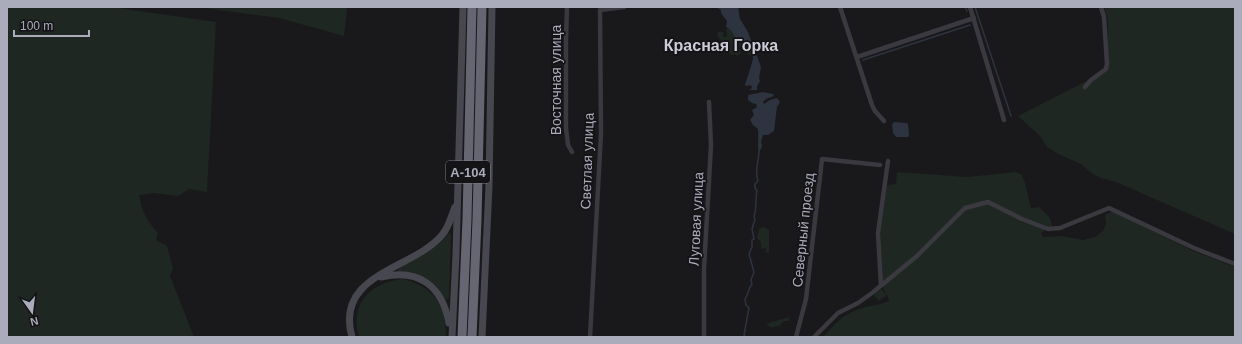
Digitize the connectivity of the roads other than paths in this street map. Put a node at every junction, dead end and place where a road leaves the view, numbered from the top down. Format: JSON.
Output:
{"nodes":[{"id":1,"x":462,"y":7,"type":"edge"},
{"id":2,"x":472,"y":7,"type":"edge"},
{"id":3,"x":482,"y":7,"type":"edge"},
{"id":4,"x":492,"y":7,"type":"edge"},
{"id":5,"x":567,"y":7,"type":"edge"},
{"id":6,"x":624,"y":7,"type":"edge"},
{"id":7,"x":840,"y":7,"type":"edge"},
{"id":8,"x":970,"y":7,"type":"edge"},
{"id":9,"x":1101,"y":7,"type":"edge"},
{"id":10,"x":974,"y":18,"type":"junction"},
{"id":11,"x":857,"y":57,"type":"junction"},
{"id":12,"x":1085,"y":87,"type":"dead end"},
{"id":13,"x":709,"y":102,"type":"dead end"},
{"id":14,"x":1004,"y":120,"type":"dead end"},
{"id":15,"x":884,"y":122,"type":"dead end"},
{"id":16,"x":572,"y":152,"type":"dead end"},
{"id":17,"x":888,"y":161,"type":"dead end"},
{"id":18,"x":880,"y":165,"type":"dead end"},
{"id":19,"x":458,"y":199,"type":"junction"},
{"id":20,"x":1235,"y":264,"type":"edge"},
{"id":21,"x":375,"y":278,"type":"junction"},
{"id":22,"x":880,"y":285,"type":"junction"},
{"id":23,"x":452,"y":336,"type":"edge"},
{"id":24,"x":352,"y":337,"type":"edge"},
{"id":25,"x":462,"y":337,"type":"edge"},
{"id":26,"x":472,"y":337,"type":"edge"},
{"id":27,"x":482,"y":337,"type":"edge"},
{"id":28,"x":590,"y":337,"type":"edge"},
{"id":29,"x":704,"y":337,"type":"edge"},
{"id":30,"x":796,"y":337,"type":"edge"},
{"id":31,"x":814,"y":337,"type":"edge"}],
"edges":[{"from":1,"to":19,"type":"main road"},
{"from":2,"to":25,"type":"highway","number":"А-104"},
{"from":3,"to":26,"type":"highway","number":"А-104"},
{"from":4,"to":27,"type":"main road"},
{"from":5,"to":16,"type":"street","name":"Восточная улица"},
{"from":6,"to":28,"type":"street","name":"Светлая улица"},
{"from":7,"to":11,"type":"street"},
{"from":8,"to":10,"type":"street"},
{"from":9,"to":12,"type":"street"},
{"from":10,"to":11,"type":"street"},
{"from":10,"to":14,"type":"street"},
{"from":11,"to":15,"type":"street"},
{"from":13,"to":29,"type":"street","name":"Луговая улица"},
{"from":17,"to":22,"type":"street"},
{"from":18,"to":30,"type":"street","name":"Северный проезд"},
{"from":19,"to":21,"type":"main road"},
{"from":19,"to":23,"type":"main road"},
{"from":20,"to":22,"type":"street"},
{"from":21,"to":23,"type":"main road"},
{"from":21,"to":24,"type":"main road"},
{"from":22,"to":31,"type":"street"}]}
